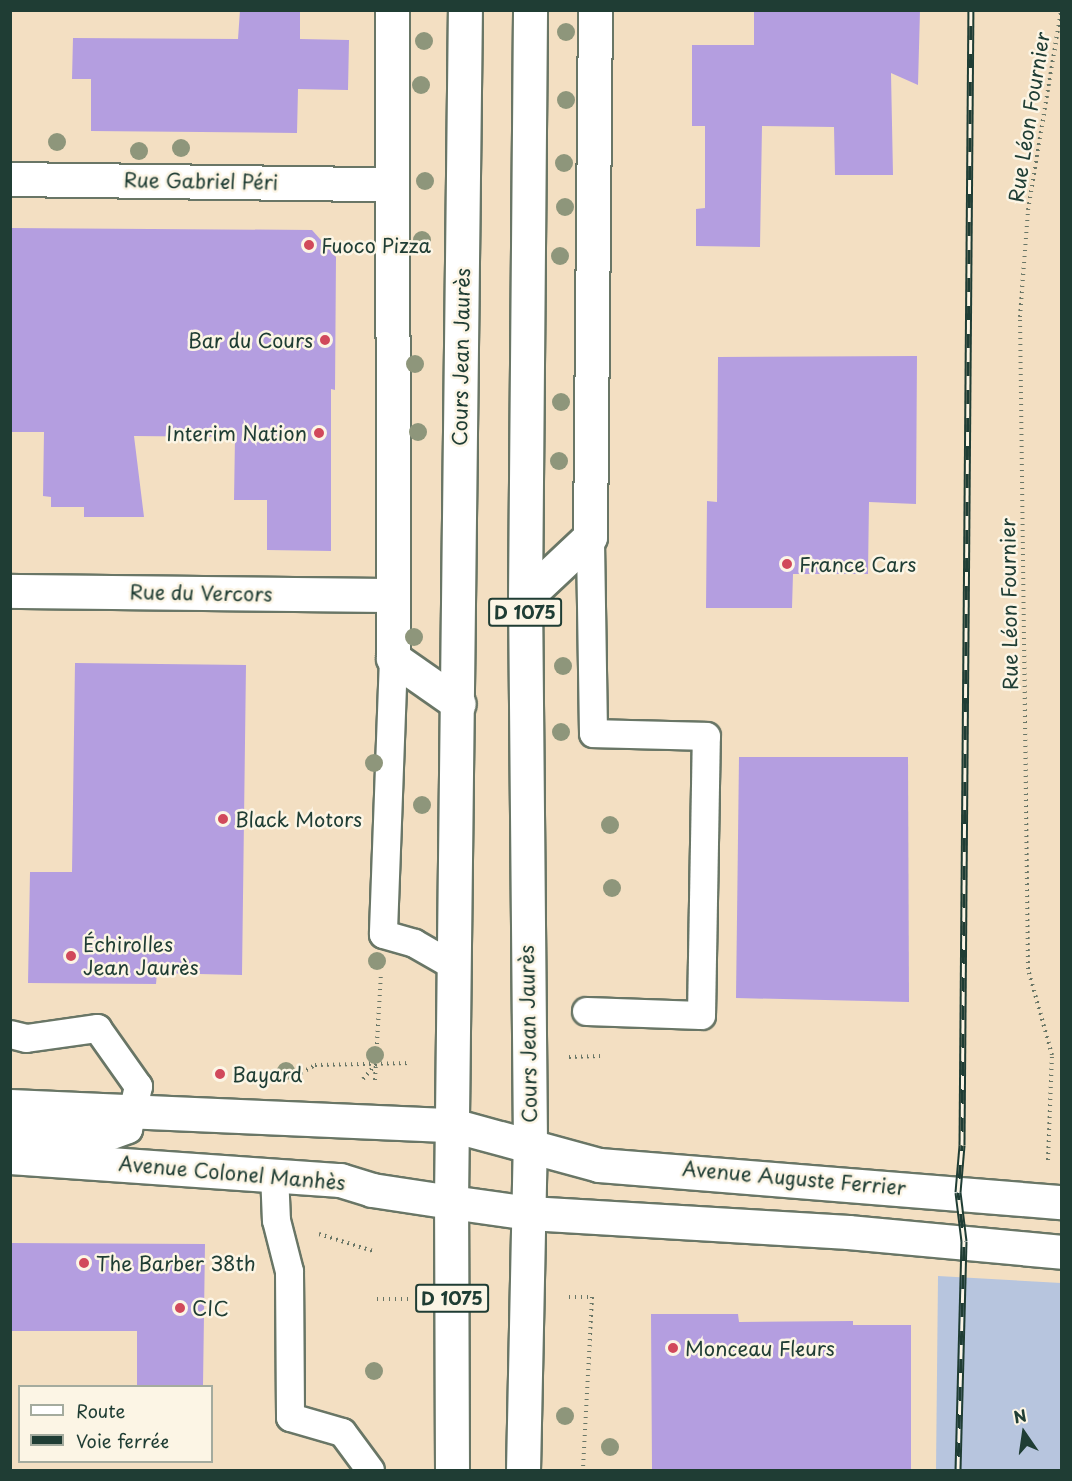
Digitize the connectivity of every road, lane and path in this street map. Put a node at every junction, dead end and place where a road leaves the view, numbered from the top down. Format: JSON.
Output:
{"nodes":[{"id":1,"x":392,"y":10,"type":"edge"},
{"id":2,"x":465,"y":10,"type":"edge"},
{"id":3,"x":530,"y":10,"type":"edge"},
{"id":4,"x":595,"y":10,"type":"edge"},
{"id":5,"x":1061,"y":10,"type":"edge"},
{"id":6,"x":10,"y":179,"type":"edge"},
{"id":7,"x":391,"y":184,"type":"junction"},
{"id":8,"x":590,"y":537,"type":"junction"},
{"id":9,"x":10,"y":591,"type":"edge"},
{"id":10,"x":392,"y":595,"type":"junction"},
{"id":11,"x":525,"y":598,"type":"junction"},
{"id":12,"x":393,"y":658,"type":"junction"},
{"id":13,"x":459,"y":704,"type":"junction"},
{"id":14,"x":383,"y":934,"type":"junction"},
{"id":15,"x":454,"y":966,"type":"junction"},
{"id":16,"x":586,"y":1011,"type":"dead end"},
{"id":17,"x":10,"y":1034,"type":"edge"},
{"id":18,"x":600,"y":1056,"type":"dead end"},
{"id":19,"x":588,"y":1057,"type":"dead end"},
{"id":20,"x":376,"y":1063,"type":"junction"},
{"id":21,"x":424,"y":1063,"type":"dead end"},
{"id":22,"x":290,"y":1080,"type":"dead end"},
{"id":23,"x":10,"y":1106,"type":"edge"},
{"id":24,"x":135,"y":1109,"type":"junction"},
{"id":25,"x":371,"y":1122,"type":"junction"},
{"id":26,"x":452,"y":1125,"type":"junction"},
{"id":27,"x":10,"y":1132,"type":"edge"},
{"id":28,"x":530,"y":1144,"type":"junction"},
{"id":29,"x":10,"y":1157,"type":"edge"},
{"id":30,"x":1049,"y":1164,"type":"dead end"},
{"id":31,"x":274,"y":1173,"type":"junction"},
{"id":32,"x":452,"y":1202,"type":"junction"},
{"id":33,"x":1062,"y":1202,"type":"edge"},
{"id":34,"x":529,"y":1213,"type":"junction"},
{"id":35,"x":1062,"y":1252,"type":"edge"},
{"id":36,"x":592,"y":1297,"type":"dead end"},
{"id":37,"x":370,"y":1470,"type":"edge"},
{"id":38,"x":452,"y":1470,"type":"edge"},
{"id":39,"x":523,"y":1470,"type":"edge"},
{"id":40,"x":583,"y":1470,"type":"edge"}],
"edges":[{"from":1,"to":7,"type":"street"},
{"from":2,"to":13,"type":"street","name":"Cours Jean Jaurès","number":"D 1075"},
{"from":3,"to":11,"type":"street","name":"Cours Jean Jaurès","number":"D 1075"},
{"from":4,"to":8,"type":"street"},
{"from":5,"to":30,"type":"path","name":"Rue Léon Fournier"},
{"from":6,"to":7,"type":"street","name":"Rue Gabriel Péri"},
{"from":7,"to":10,"type":"street"},
{"from":8,"to":11,"type":"street"},
{"from":8,"to":16,"type":"lane"},
{"from":9,"to":10,"type":"street","name":"Rue du Vercors"},
{"from":10,"to":12,"type":"street"},
{"from":11,"to":28,"type":"street","name":"Cours Jean Jaurès","number":"D 1075"},
{"from":12,"to":13,"type":"street"},
{"from":12,"to":14,"type":"lane"},
{"from":13,"to":15,"type":"street","name":"Cours Jean Jaurès","number":"D 1075"},
{"from":14,"to":15,"type":"lane"},
{"from":14,"to":20,"type":"path"},
{"from":15,"to":26,"type":"street","name":"Cours Jean Jaurès","number":"D 1075"},
{"from":17,"to":24,"type":"lane"},
{"from":18,"to":19,"type":"path"},
{"from":20,"to":21,"type":"path"},
{"from":20,"to":22,"type":"path"},
{"from":20,"to":25,"type":"path"},
{"from":23,"to":24,"type":"street"},
{"from":24,"to":25,"type":"street"},
{"from":24,"to":27,"type":"lane"},
{"from":25,"to":26,"type":"street"},
{"from":26,"to":28,"type":"street","name":"Avenue Auguste Ferrier"},
{"from":26,"to":32,"type":"street","name":"Cours Jean Jaurès","number":"D 1075"},
{"from":28,"to":33,"type":"street","name":"Avenue Auguste Ferrier"},
{"from":28,"to":34,"type":"street","name":"Cours Jean Jaurès","number":"D 1075"},
{"from":29,"to":31,"type":"street","name":"Avenue Colonel Manhès"},
{"from":31,"to":32,"type":"street","name":"Avenue Colonel Manhès"},
{"from":31,"to":37,"type":"lane"},
{"from":32,"to":34,"type":"street","name":"Avenue Colonel Manhès"},
{"from":32,"to":38,"type":"street","name":"Cours Jean Jaurès","number":"D 1075"},
{"from":34,"to":35,"type":"street"},
{"from":34,"to":39,"type":"street","name":"Cours Jean Jaurès","number":"D 1075"},
{"from":36,"to":40,"type":"path"}]}
